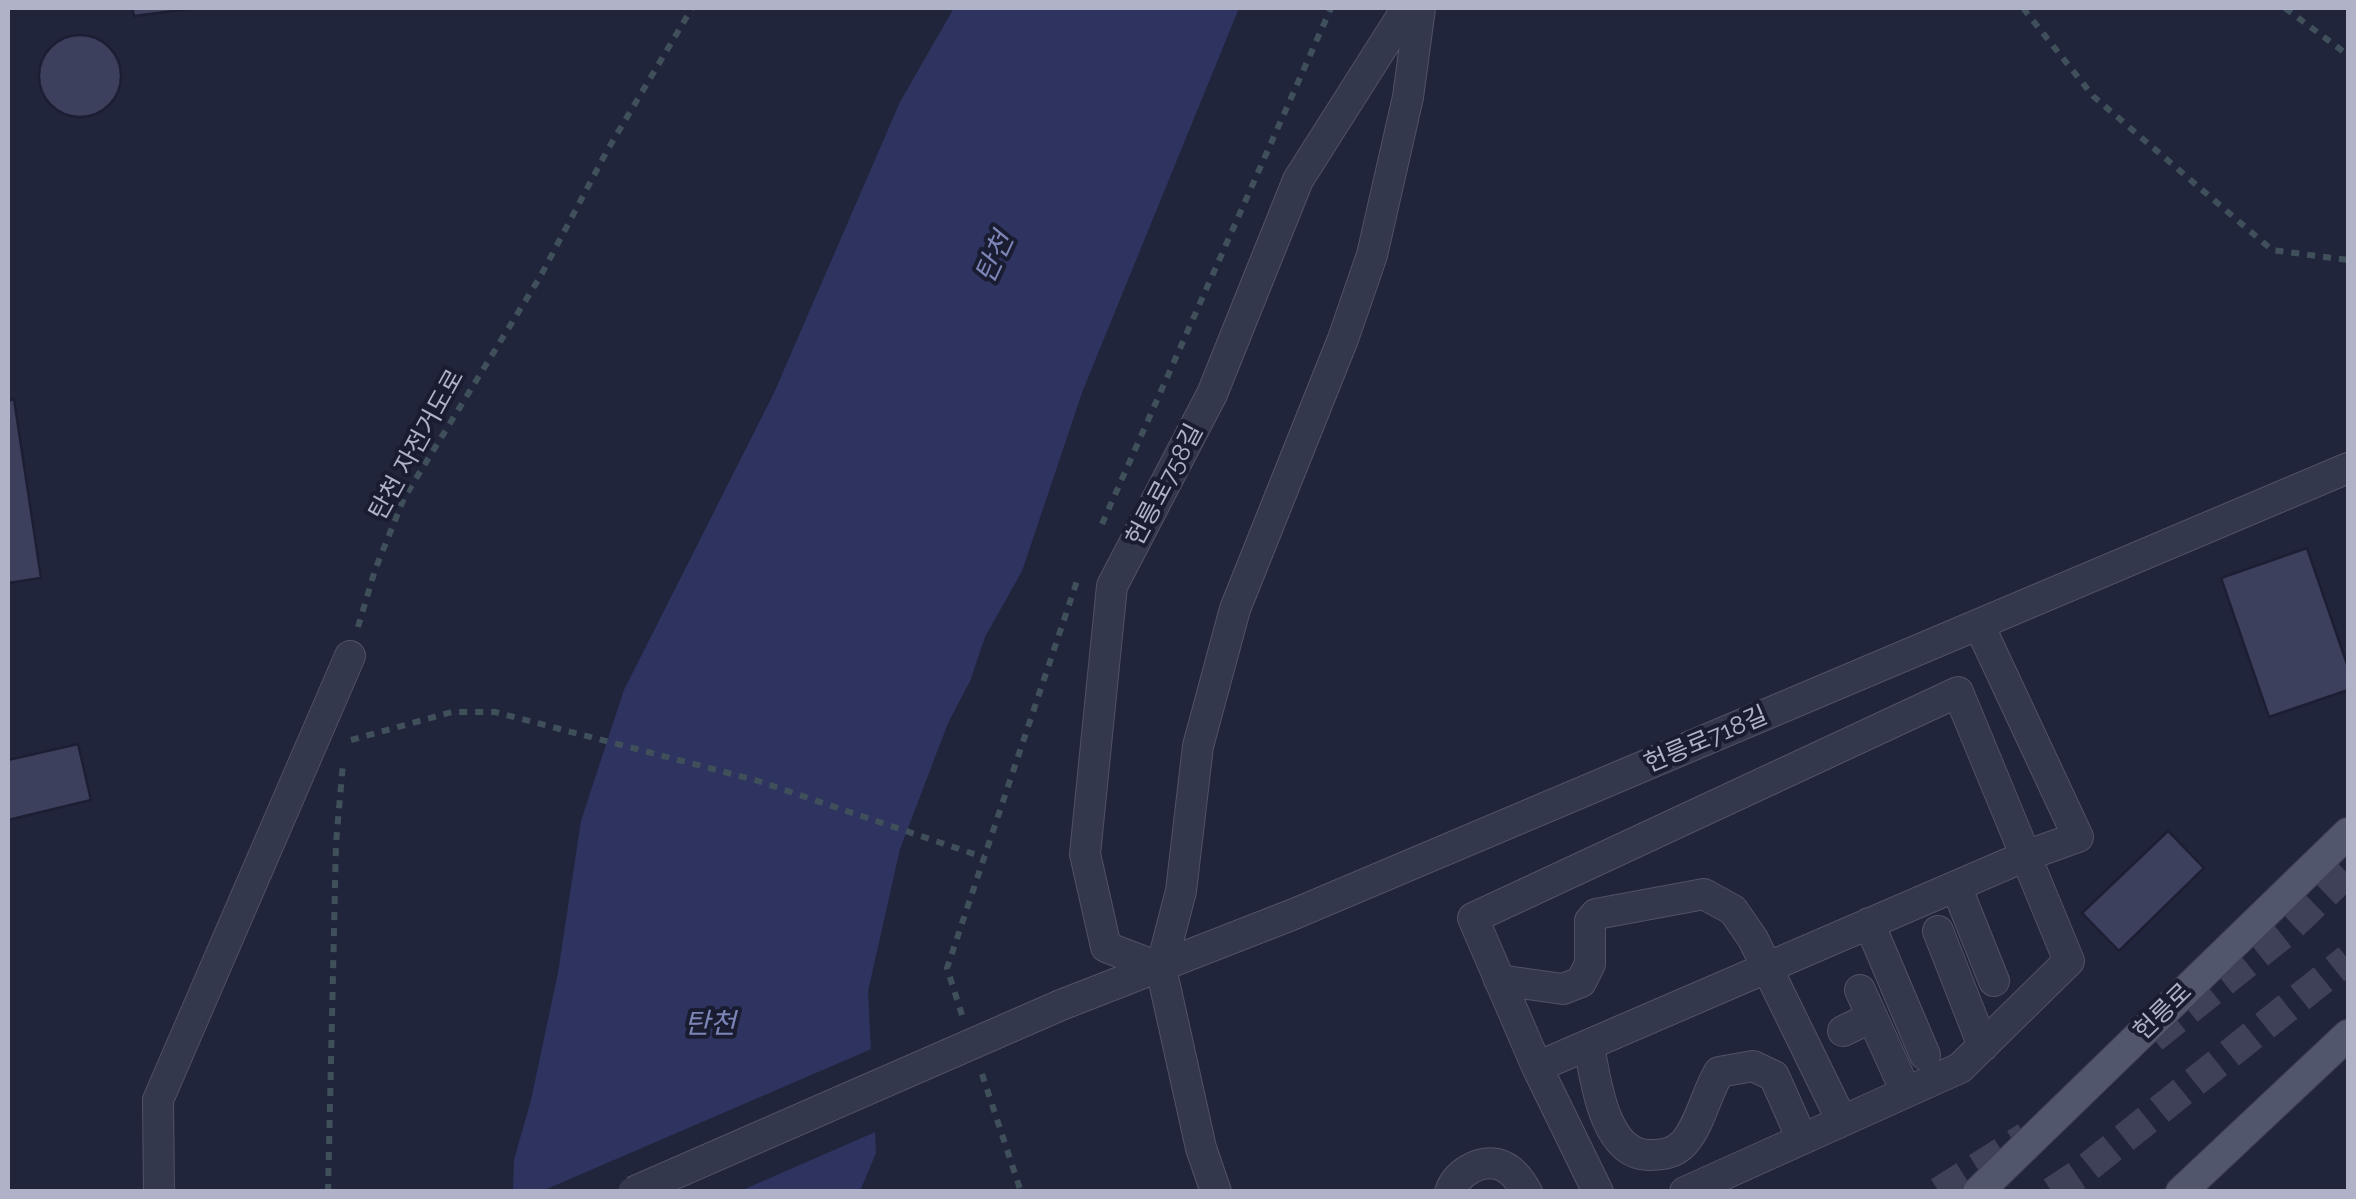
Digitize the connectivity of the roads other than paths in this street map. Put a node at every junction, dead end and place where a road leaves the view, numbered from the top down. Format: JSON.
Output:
{"nodes":[{"id":1,"x":1408,"y":8,"type":"edge"},
{"id":2,"x":1420,"y":8,"type":"edge"},
{"id":3,"x":2348,"y":468,"type":"edge"},
{"id":4,"x":1979,"y":625,"type":"junction"},
{"id":5,"x":350,"y":656,"type":"road end"},
{"id":6,"x":2348,"y":832,"type":"edge"},
{"id":7,"x":2028,"y":855,"type":"junction"},
{"id":8,"x":1956,"y":886,"type":"junction"},
{"id":9,"x":1869,"y":923,"type":"junction"},
{"id":10,"x":1938,"y":931,"type":"dead end"},
{"id":11,"x":1768,"y":967,"type":"junction"},
{"id":12,"x":1161,"y":968,"type":"junction"},
{"id":13,"x":1500,"y":980,"type":"junction"},
{"id":14,"x":1994,"y":981,"type":"dead end"},
{"id":15,"x":1931,"y":993,"type":"junction"},
{"id":16,"x":1843,"y":1031,"type":"dead end"},
{"id":17,"x":2348,"y":1035,"type":"edge"},
{"id":18,"x":1589,"y":1045,"type":"junction"},
{"id":19,"x":1983,"y":1046,"type":"junction"},
{"id":20,"x":1925,"y":1055,"type":"dead end"},
{"id":21,"x":1537,"y":1067,"type":"junction"},
{"id":22,"x":1906,"y":1092,"type":"junction"},
{"id":23,"x":1842,"y":1121,"type":"junction"},
{"id":24,"x":1802,"y":1139,"type":"junction"},
{"id":25,"x":159,"y":1192,"type":"edge"},
{"id":26,"x":634,"y":1192,"type":"edge"},
{"id":27,"x":1216,"y":1192,"type":"edge"},
{"id":28,"x":1450,"y":1192,"type":"edge"},
{"id":29,"x":1527,"y":1192,"type":"edge"},
{"id":30,"x":1598,"y":1192,"type":"edge"},
{"id":31,"x":1684,"y":1192,"type":"edge"},
{"id":32,"x":1978,"y":1192,"type":"edge"},
{"id":33,"x":2182,"y":1192,"type":"edge"}],
"edges":[{"from":1,"to":12,"type":"street","name":"헌릉로758길"},
{"from":2,"to":12,"type":"street"},
{"from":3,"to":4,"type":"street","name":"헌릉로718길"},
{"from":4,"to":7,"type":"street"},
{"from":4,"to":12,"type":"street","name":"헌릉로718길"},
{"from":5,"to":25,"type":"street"},
{"from":6,"to":32,"type":"main road","name":"헌릉로"},
{"from":7,"to":8,"type":"street"},
{"from":7,"to":13,"type":"street"},
{"from":7,"to":19,"type":"street"},
{"from":8,"to":9,"type":"street"},
{"from":8,"to":14,"type":"street"},
{"from":9,"to":11,"type":"street"},
{"from":9,"to":15,"type":"street"},
{"from":10,"to":15,"type":"street"},
{"from":11,"to":13,"type":"street"},
{"from":11,"to":18,"type":"street"},
{"from":11,"to":23,"type":"street"},
{"from":12,"to":26,"type":"street","name":"헌릉로718길","bridge":true},
{"from":12,"to":27,"type":"street"},
{"from":13,"to":21,"type":"street"},
{"from":15,"to":19,"type":"street"},
{"from":15,"to":20,"type":"street"},
{"from":16,"to":22,"type":"street"},
{"from":17,"to":33,"type":"main road"},
{"from":18,"to":21,"type":"street"},
{"from":18,"to":24,"type":"street"},
{"from":19,"to":22,"type":"street"},
{"from":21,"to":30,"type":"street"},
{"from":22,"to":23,"type":"street"},
{"from":23,"to":24,"type":"street"},
{"from":24,"to":31,"type":"street"},
{"from":28,"to":29,"type":"street"}]}
